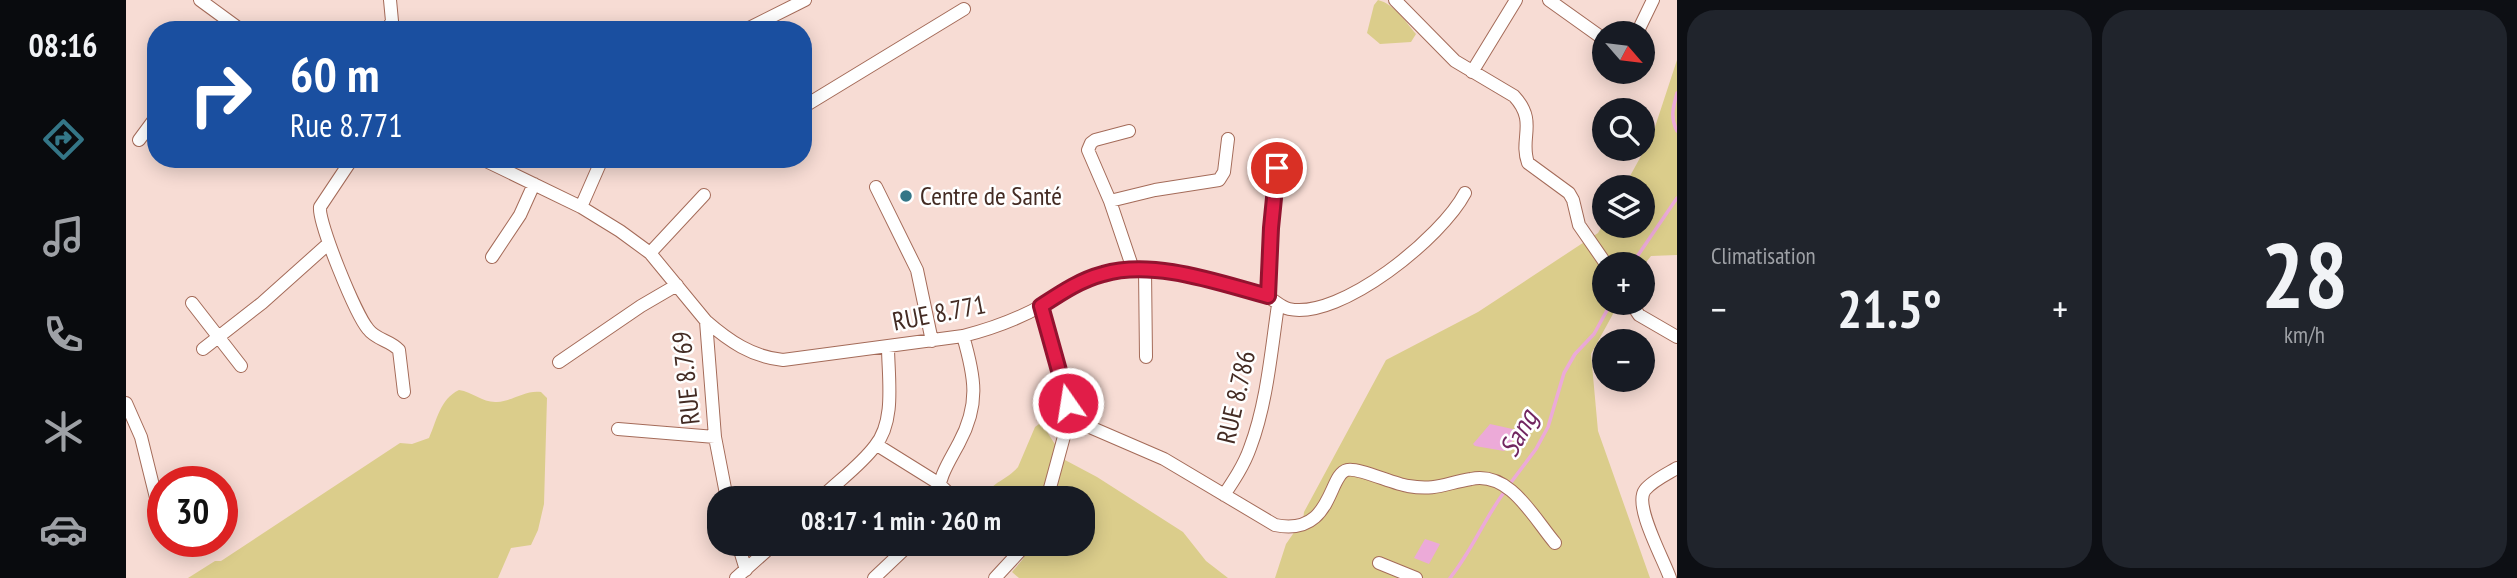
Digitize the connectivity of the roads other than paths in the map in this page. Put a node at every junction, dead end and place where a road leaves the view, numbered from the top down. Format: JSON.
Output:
{"nodes":[{"id":1,"x":200,"y":0,"type":"edge"},
{"id":2,"x":390,"y":0,"type":"edge"},
{"id":3,"x":805,"y":0,"type":"edge"},
{"id":4,"x":1395,"y":0,"type":"edge"},
{"id":5,"x":1516,"y":0,"type":"edge"},
{"id":6,"x":1549,"y":0,"type":"edge"},
{"id":7,"x":1654,"y":0,"type":"edge"},
{"id":8,"x":964,"y":9,"type":"dead end"},
{"id":9,"x":221,"y":21,"type":"edge"},
{"id":10,"x":392,"y":21,"type":"edge"},
{"id":11,"x":763,"y":21,"type":"edge"},
{"id":12,"x":1643,"y":21,"type":"edge"},
{"id":13,"x":1592,"y":31,"type":"edge"},
{"id":14,"x":1472,"y":72,"type":"junction"},
{"id":15,"x":812,"y":102,"type":"edge"},
{"id":16,"x":147,"y":129,"type":"edge"},
{"id":17,"x":1129,"y":131,"type":"dead end"},
{"id":18,"x":139,"y":139,"type":"dead end"},
{"id":19,"x":1228,"y":139,"type":"dead end"},
{"id":20,"x":1277,"y":148,"type":"dead end"},
{"id":21,"x":346,"y":168,"type":"edge"},
{"id":22,"x":501,"y":168,"type":"edge"},
{"id":23,"x":598,"y":168,"type":"edge"},
{"id":24,"x":534,"y":184,"type":"junction"},
{"id":25,"x":876,"y":187,"type":"dead end"},
{"id":26,"x":1465,"y":193,"type":"dead end"},
{"id":27,"x":704,"y":195,"type":"dead end"},
{"id":28,"x":1110,"y":201,"type":"junction"},
{"id":29,"x":581,"y":207,"type":"junction"},
{"id":30,"x":328,"y":244,"type":"junction"},
{"id":31,"x":1597,"y":252,"type":"edge"},
{"id":32,"x":650,"y":253,"type":"junction"},
{"id":33,"x":492,"y":257,"type":"dead end"},
{"id":34,"x":1139,"y":269,"type":"junction"},
{"id":35,"x":677,"y":285,"type":"junction"},
{"id":36,"x":1273,"y":300,"type":"junction"},
{"id":37,"x":192,"y":303,"type":"dead end"},
{"id":38,"x":1041,"y":306,"type":"junction"},
{"id":39,"x":1639,"y":315,"type":"edge"},
{"id":40,"x":706,"y":321,"type":"junction"},
{"id":41,"x":964,"y":336,"type":"junction"},
{"id":42,"x":1677,"y":337,"type":"edge"},
{"id":43,"x":218,"y":338,"type":"junction"},
{"id":44,"x":932,"y":341,"type":"junction"},
{"id":45,"x":888,"y":346,"type":"junction"},
{"id":46,"x":202,"y":349,"type":"dead end"},
{"id":47,"x":1146,"y":357,"type":"dead end"},
{"id":48,"x":559,"y":362,"type":"dead end"},
{"id":49,"x":241,"y":366,"type":"dead end"},
{"id":50,"x":404,"y":392,"type":"dead end"},
{"id":51,"x":126,"y":403,"type":"edge"},
{"id":52,"x":1069,"y":418,"type":"junction"},
{"id":53,"x":618,"y":429,"type":"dead end"},
{"id":54,"x":715,"y":437,"type":"junction"},
{"id":55,"x":877,"y":445,"type":"junction"},
{"id":56,"x":148,"y":466,"type":"edge"},
{"id":57,"x":1677,"y":468,"type":"edge"},
{"id":58,"x":938,"y":483,"type":"junction"},
{"id":59,"x":724,"y":486,"type":"edge"},
{"id":60,"x":834,"y":486,"type":"edge"},
{"id":61,"x":941,"y":486,"type":"edge"},
{"id":62,"x":1051,"y":486,"type":"edge"},
{"id":63,"x":1224,"y":495,"type":"junction"},
{"id":64,"x":1555,"y":543,"type":"dead end"},
{"id":65,"x":739,"y":556,"type":"edge"},
{"id":66,"x":761,"y":556,"type":"edge"},
{"id":67,"x":897,"y":556,"type":"edge"},
{"id":68,"x":1011,"y":556,"type":"edge"},
{"id":69,"x":1379,"y":562,"type":"dead end"},
{"id":70,"x":741,"y":574,"type":"edge"},
{"id":71,"x":874,"y":578,"type":"edge"},
{"id":72,"x":995,"y":578,"type":"edge"},
{"id":73,"x":1416,"y":578,"type":"edge"},
{"id":74,"x":1670,"y":578,"type":"edge"}],
"edges":[{"from":1,"to":9,"type":"street"},
{"from":2,"to":10,"type":"street"},
{"from":3,"to":11,"type":"street"},
{"from":4,"to":14,"type":"street"},
{"from":5,"to":14,"type":"street"},
{"from":6,"to":13,"type":"street"},
{"from":7,"to":12,"type":"street"},
{"from":8,"to":15,"type":"street"},
{"from":14,"to":31,"type":"street"},
{"from":16,"to":18,"type":"street"},
{"from":17,"to":28,"type":"street"},
{"from":19,"to":28,"type":"street"},
{"from":20,"to":36,"type":"street","name":"RUE 8.786"},
{"from":21,"to":30,"type":"street"},
{"from":22,"to":24,"type":"street","name":"RUE 8.769"},
{"from":23,"to":29,"type":"street"},
{"from":24,"to":29,"type":"street","name":"RUE 8.769"},
{"from":24,"to":33,"type":"street"},
{"from":25,"to":44,"type":"street"},
{"from":26,"to":36,"type":"street","name":"RUE 8.771"},
{"from":27,"to":32,"type":"street"},
{"from":28,"to":34,"type":"street"},
{"from":29,"to":32,"type":"street","name":"RUE 8.769"},
{"from":30,"to":43,"type":"street"},
{"from":30,"to":50,"type":"street"},
{"from":32,"to":35,"type":"street","name":"RUE 8.769"},
{"from":34,"to":36,"type":"street","name":"RUE 8.771"},
{"from":34,"to":38,"type":"street","name":"RUE 8.771"},
{"from":34,"to":47,"type":"street"},
{"from":35,"to":40,"type":"street","name":"RUE 8.769"},
{"from":35,"to":48,"type":"street"},
{"from":36,"to":63,"type":"street","name":"RUE 8.786"},
{"from":37,"to":43,"type":"street"},
{"from":38,"to":41,"type":"street","name":"RUE 8.771"},
{"from":38,"to":52,"type":"street"},
{"from":39,"to":42,"type":"street"},
{"from":40,"to":45,"type":"street","name":"RUE 8.771"},
{"from":40,"to":54,"type":"street","name":"RUE 8.769"},
{"from":41,"to":44,"type":"street","name":"RUE 8.771"},
{"from":41,"to":58,"type":"street"},
{"from":43,"to":46,"type":"street"},
{"from":43,"to":49,"type":"street"},
{"from":44,"to":45,"type":"street","name":"RUE 8.771"},
{"from":45,"to":55,"type":"street"},
{"from":51,"to":56,"type":"street"},
{"from":52,"to":62,"type":"street"},
{"from":52,"to":63,"type":"street"},
{"from":53,"to":54,"type":"street"},
{"from":54,"to":59,"type":"street","name":"RUE 8.769"},
{"from":55,"to":58,"type":"street"},
{"from":55,"to":60,"type":"street"},
{"from":57,"to":74,"type":"street"},
{"from":58,"to":61,"type":"street"},
{"from":63,"to":64,"type":"street"},
{"from":65,"to":70,"type":"street"},
{"from":66,"to":70,"type":"street"},
{"from":67,"to":71,"type":"street"},
{"from":68,"to":72,"type":"street"},
{"from":69,"to":73,"type":"street"}]}
